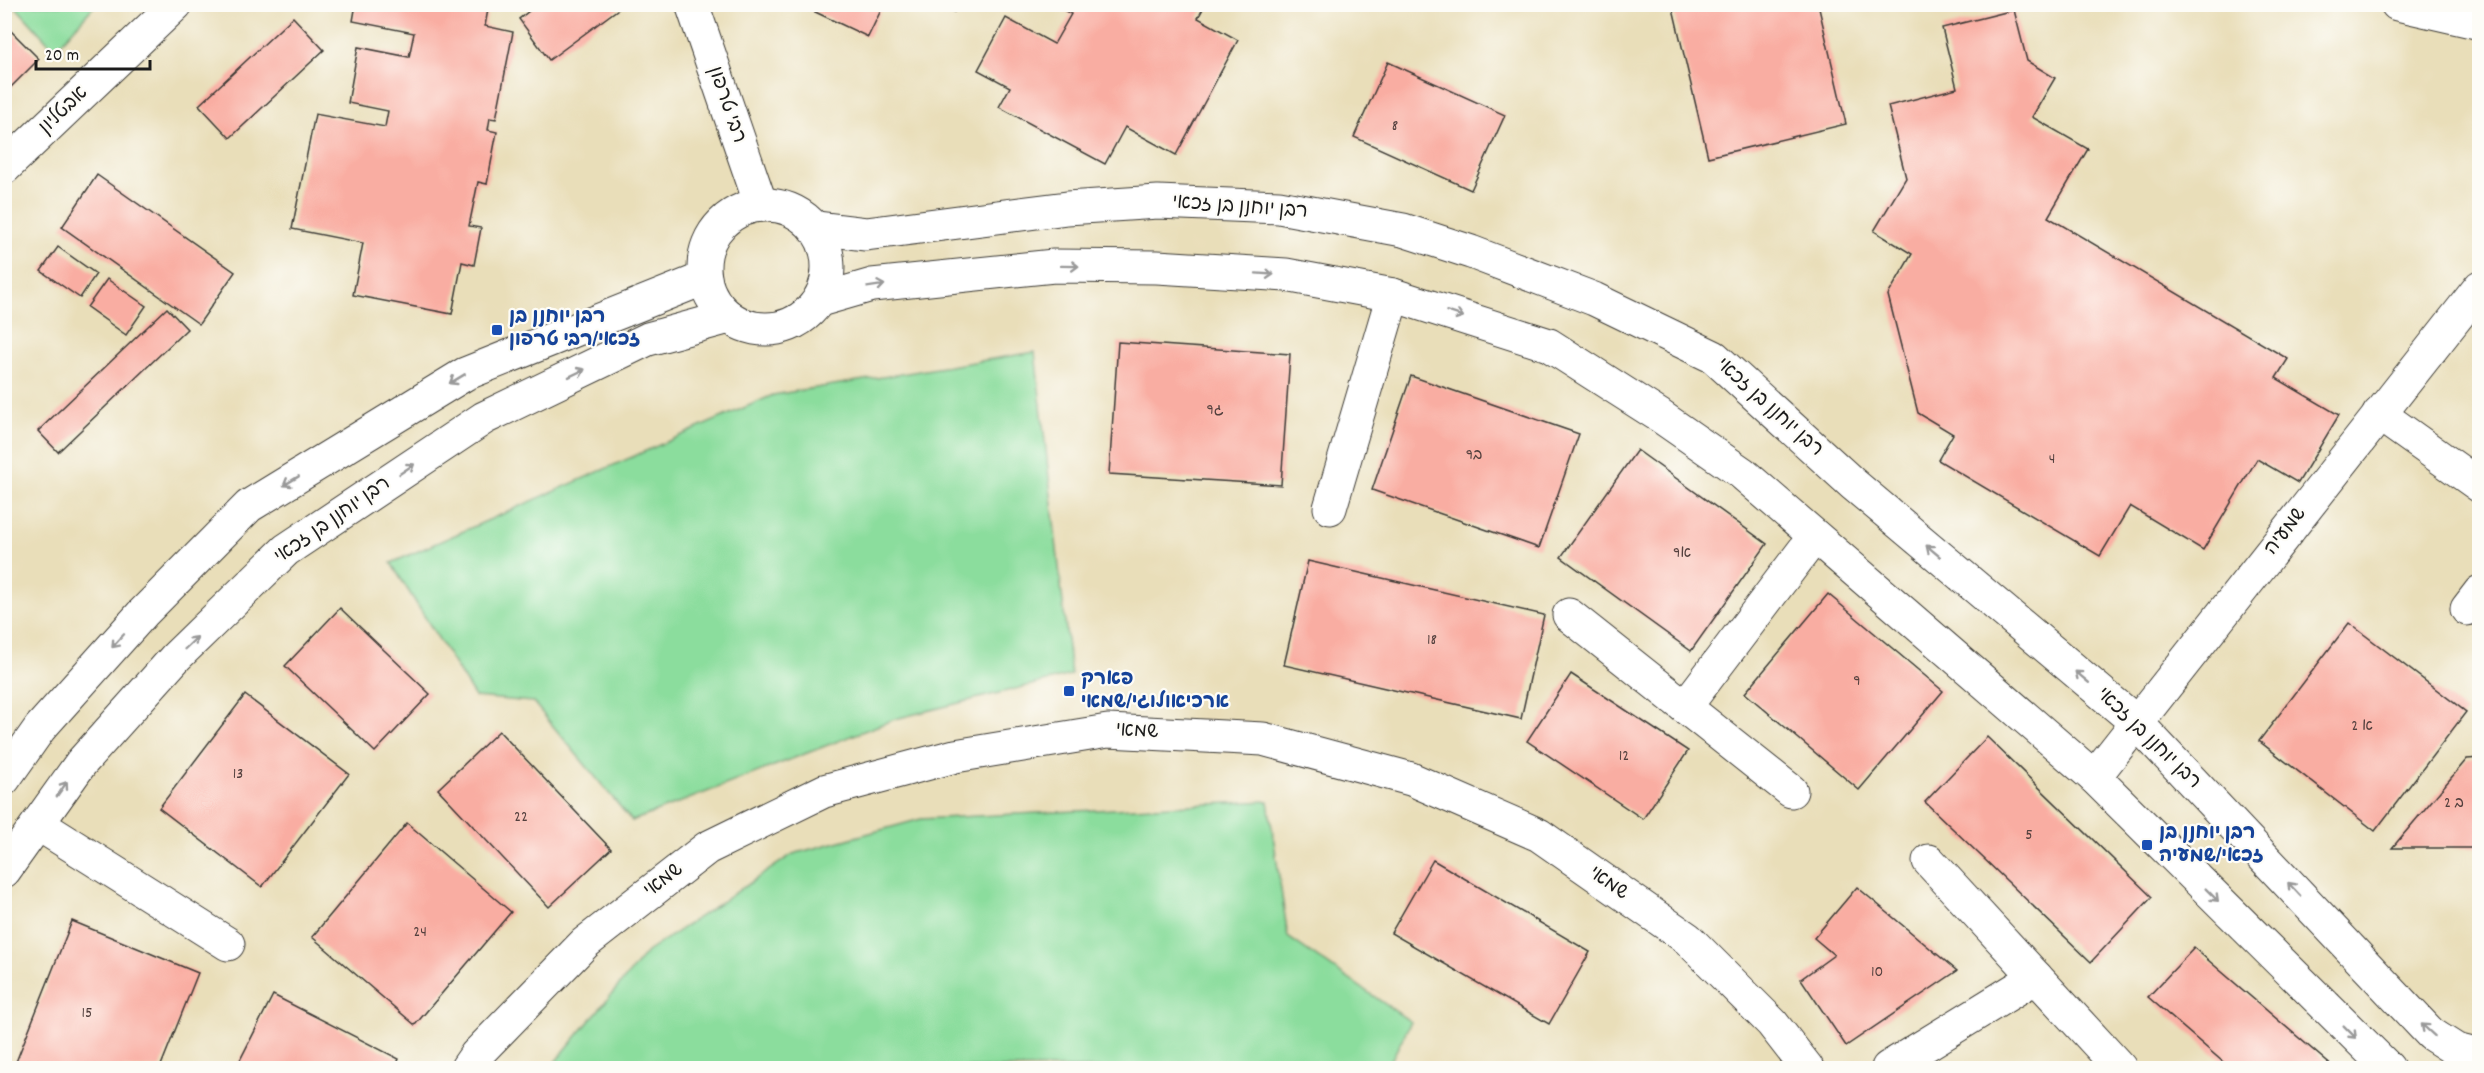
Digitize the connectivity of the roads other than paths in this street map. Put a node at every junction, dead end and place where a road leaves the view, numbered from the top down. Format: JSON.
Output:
{"nodes":[{"id":1,"x":176,"y":4,"type":"edge"},
{"id":2,"x":692,"y":4,"type":"edge"},
{"id":3,"x":2397,"y":4,"type":"edge"},
{"id":4,"x":2480,"y":22,"type":"edge"},
{"id":5,"x":4,"y":168,"type":"edge"},
{"id":6,"x":761,"y":205,"type":"junction"},
{"id":7,"x":816,"y":228,"type":"junction"},
{"id":8,"x":705,"y":278,"type":"junction"},
{"id":9,"x":2480,"y":287,"type":"edge"},
{"id":10,"x":1393,"y":295,"type":"junction"},
{"id":11,"x":820,"y":300,"type":"junction"},
{"id":12,"x":729,"y":317,"type":"junction"},
{"id":13,"x":2379,"y":414,"type":"junction"},
{"id":14,"x":2480,"y":486,"type":"edge"},
{"id":15,"x":1330,"y":508,"type":"dead end"},
{"id":16,"x":1814,"y":537,"type":"junction"},
{"id":17,"x":1569,"y":615,"type":"dead end"},
{"id":18,"x":1685,"y":707,"type":"junction"},
{"id":19,"x":2136,"y":722,"type":"junction"},
{"id":20,"x":2094,"y":777,"type":"junction"},
{"id":21,"x":4,"y":779,"type":"edge"},
{"id":22,"x":1791,"y":791,"type":"dead end"},
{"id":23,"x":38,"y":824,"type":"junction"},
{"id":24,"x":1929,"y":861,"type":"dead end"},
{"id":25,"x":4,"y":872,"type":"edge"},
{"id":26,"x":228,"y":944,"type":"dead end"},
{"id":27,"x":2036,"y":978,"type":"junction"},
{"id":28,"x":2480,"y":1056,"type":"edge"},
{"id":29,"x":2480,"y":1062,"type":"edge"},
{"id":30,"x":467,"y":1068,"type":"edge"},
{"id":31,"x":1807,"y":1068,"type":"edge"},
{"id":32,"x":1888,"y":1068,"type":"edge"},
{"id":33,"x":2120,"y":1068,"type":"edge"},
{"id":34,"x":2388,"y":1068,"type":"edge"},
{"id":35,"x":2470,"y":1068,"type":"edge"}],
"edges":[{"from":1,"to":5,"type":"street","name":"אבטליון"},
{"from":2,"to":6,"type":"street","name":"רבי טרפון"},
{"from":3,"to":4,"type":"street"},
{"from":6,"to":7,"type":"street"},
{"from":6,"to":8,"type":"street"},
{"from":7,"to":11,"type":"street"},
{"from":19,"to":7,"type":"street","name":"רבן יוחנן בן זכאי","one_way":true},
{"from":8,"to":12,"type":"street"},
{"from":8,"to":21,"type":"street","one_way":true},
{"from":9,"to":13,"type":"street","name":"שמעיה"},
{"from":11,"to":10,"type":"street","one_way":true},
{"from":10,"to":15,"type":"street"},
{"from":10,"to":16,"type":"street","one_way":true},
{"from":11,"to":12,"type":"street"},
{"from":23,"to":12,"type":"street","name":"רבן יוחנן בן זכאי","one_way":true},
{"from":13,"to":14,"type":"street"},
{"from":13,"to":19,"type":"street","name":"שמעיה"},
{"from":16,"to":18,"type":"street"},
{"from":16,"to":20,"type":"street"},
{"from":17,"to":18,"type":"street"},
{"from":18,"to":22,"type":"street"},
{"from":19,"to":20,"type":"street","name":"שמעיה"},
{"from":28,"to":19,"type":"street","name":"רבן יוחנן בן זכאי","one_way":true},
{"from":20,"to":34,"type":"street","one_way":true},
{"from":23,"to":25,"type":"street","name":"רבן יוחנן בן זכאי"},
{"from":23,"to":26,"type":"street"},
{"from":24,"to":27,"type":"street"},
{"from":27,"to":32,"type":"street"},
{"from":27,"to":33,"type":"street"},
{"from":29,"to":35,"type":"street"},
{"from":30,"to":31,"type":"street","name":"שמאי"}]}
